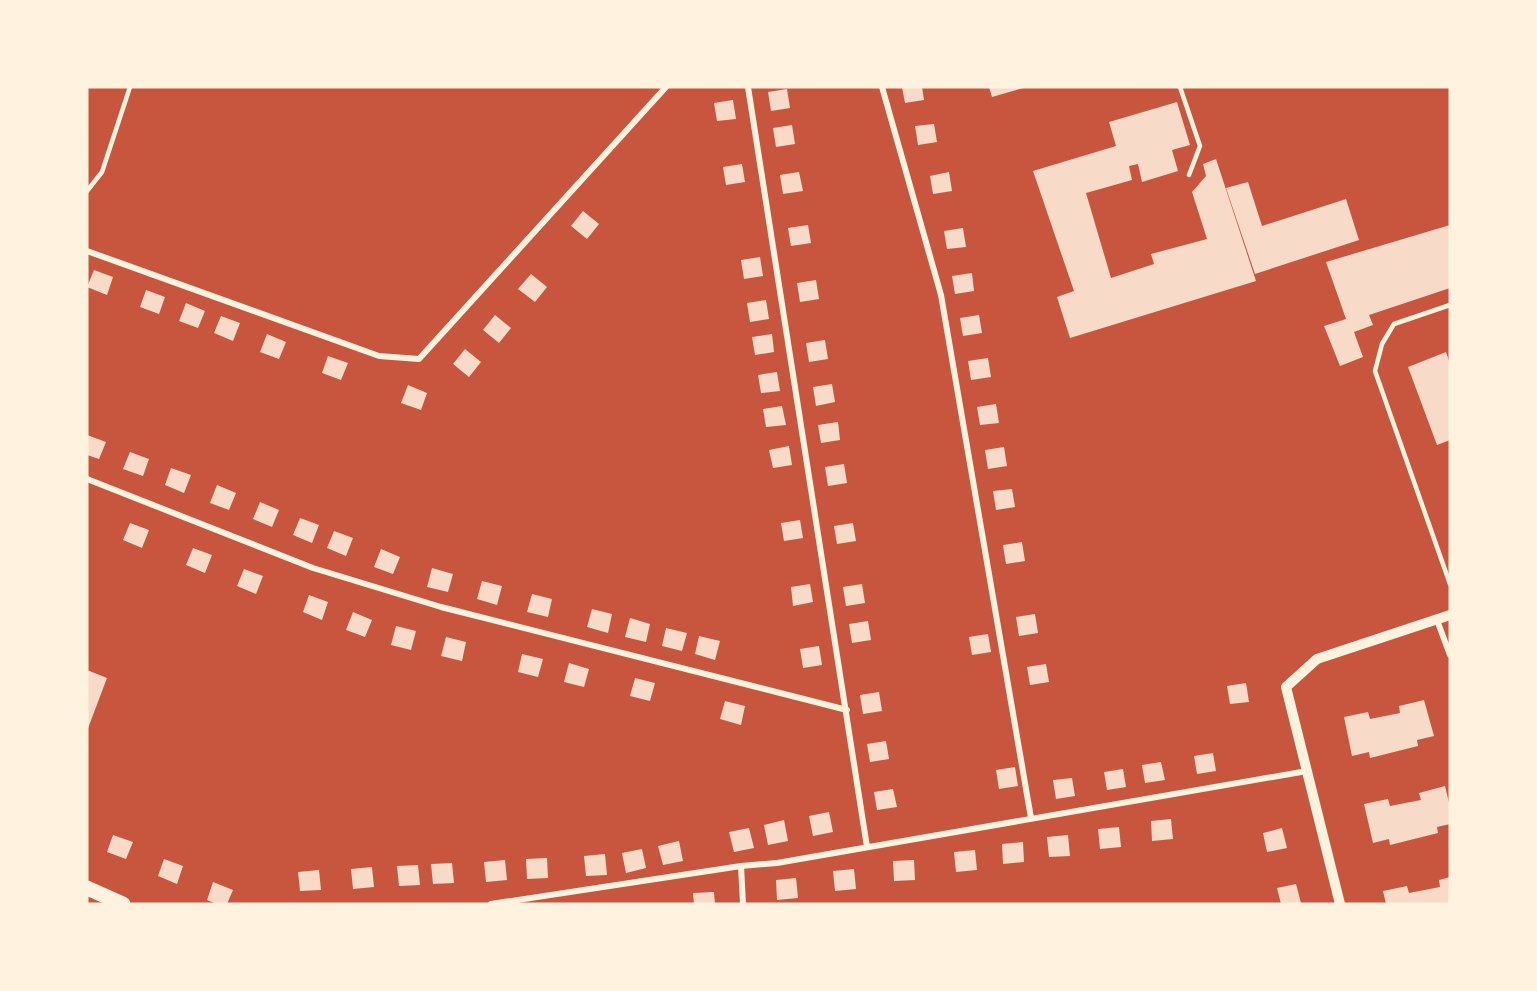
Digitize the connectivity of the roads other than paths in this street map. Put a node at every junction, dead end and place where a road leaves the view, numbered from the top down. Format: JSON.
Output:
{"nodes":[{"id":1,"x":130,"y":87,"type":"edge"},
{"id":2,"x":666,"y":87,"type":"edge"},
{"id":3,"x":748,"y":87,"type":"edge"},
{"id":4,"x":882,"y":87,"type":"edge"},
{"id":5,"x":1180,"y":87,"type":"edge"},
{"id":6,"x":1189,"y":175,"type":"dead end"},
{"id":7,"x":87,"y":191,"type":"edge"},
{"id":8,"x":87,"y":251,"type":"edge"},
{"id":9,"x":1450,"y":305,"type":"edge"},
{"id":10,"x":87,"y":479,"type":"edge"},
{"id":11,"x":1450,"y":584,"type":"edge"},
{"id":12,"x":1450,"y":615,"type":"edge"},
{"id":13,"x":1437,"y":620,"type":"junction"},
{"id":14,"x":1450,"y":655,"type":"edge"},
{"id":15,"x":847,"y":710,"type":"junction"},
{"id":16,"x":1307,"y":771,"type":"junction"},
{"id":17,"x":1031,"y":818,"type":"junction"},
{"id":18,"x":867,"y":847,"type":"junction"},
{"id":19,"x":741,"y":866,"type":"junction"},
{"id":20,"x":87,"y":888,"type":"edge"},
{"id":21,"x":123,"y":904,"type":"edge"},
{"id":22,"x":491,"y":904,"type":"edge"},
{"id":23,"x":743,"y":904,"type":"edge"},
{"id":24,"x":1340,"y":904,"type":"edge"}],
"edges":[{"from":1,"to":7,"type":"lane"},
{"from":2,"to":8,"type":"street"},
{"from":3,"to":15,"type":"street"},
{"from":4,"to":17,"type":"street"},
{"from":5,"to":6,"type":"lane"},
{"from":9,"to":11,"type":"lane"},
{"from":10,"to":15,"type":"street"},
{"from":12,"to":13,"type":"street"},
{"from":13,"to":14,"type":"street"},
{"from":13,"to":16,"type":"street"},
{"from":15,"to":18,"type":"street"},
{"from":16,"to":17,"type":"street"},
{"from":16,"to":24,"type":"street"},
{"from":17,"to":18,"type":"street"},
{"from":18,"to":19,"type":"street"},
{"from":19,"to":22,"type":"street"},
{"from":19,"to":23,"type":"street"},
{"from":20,"to":21,"type":"main road"}]}
